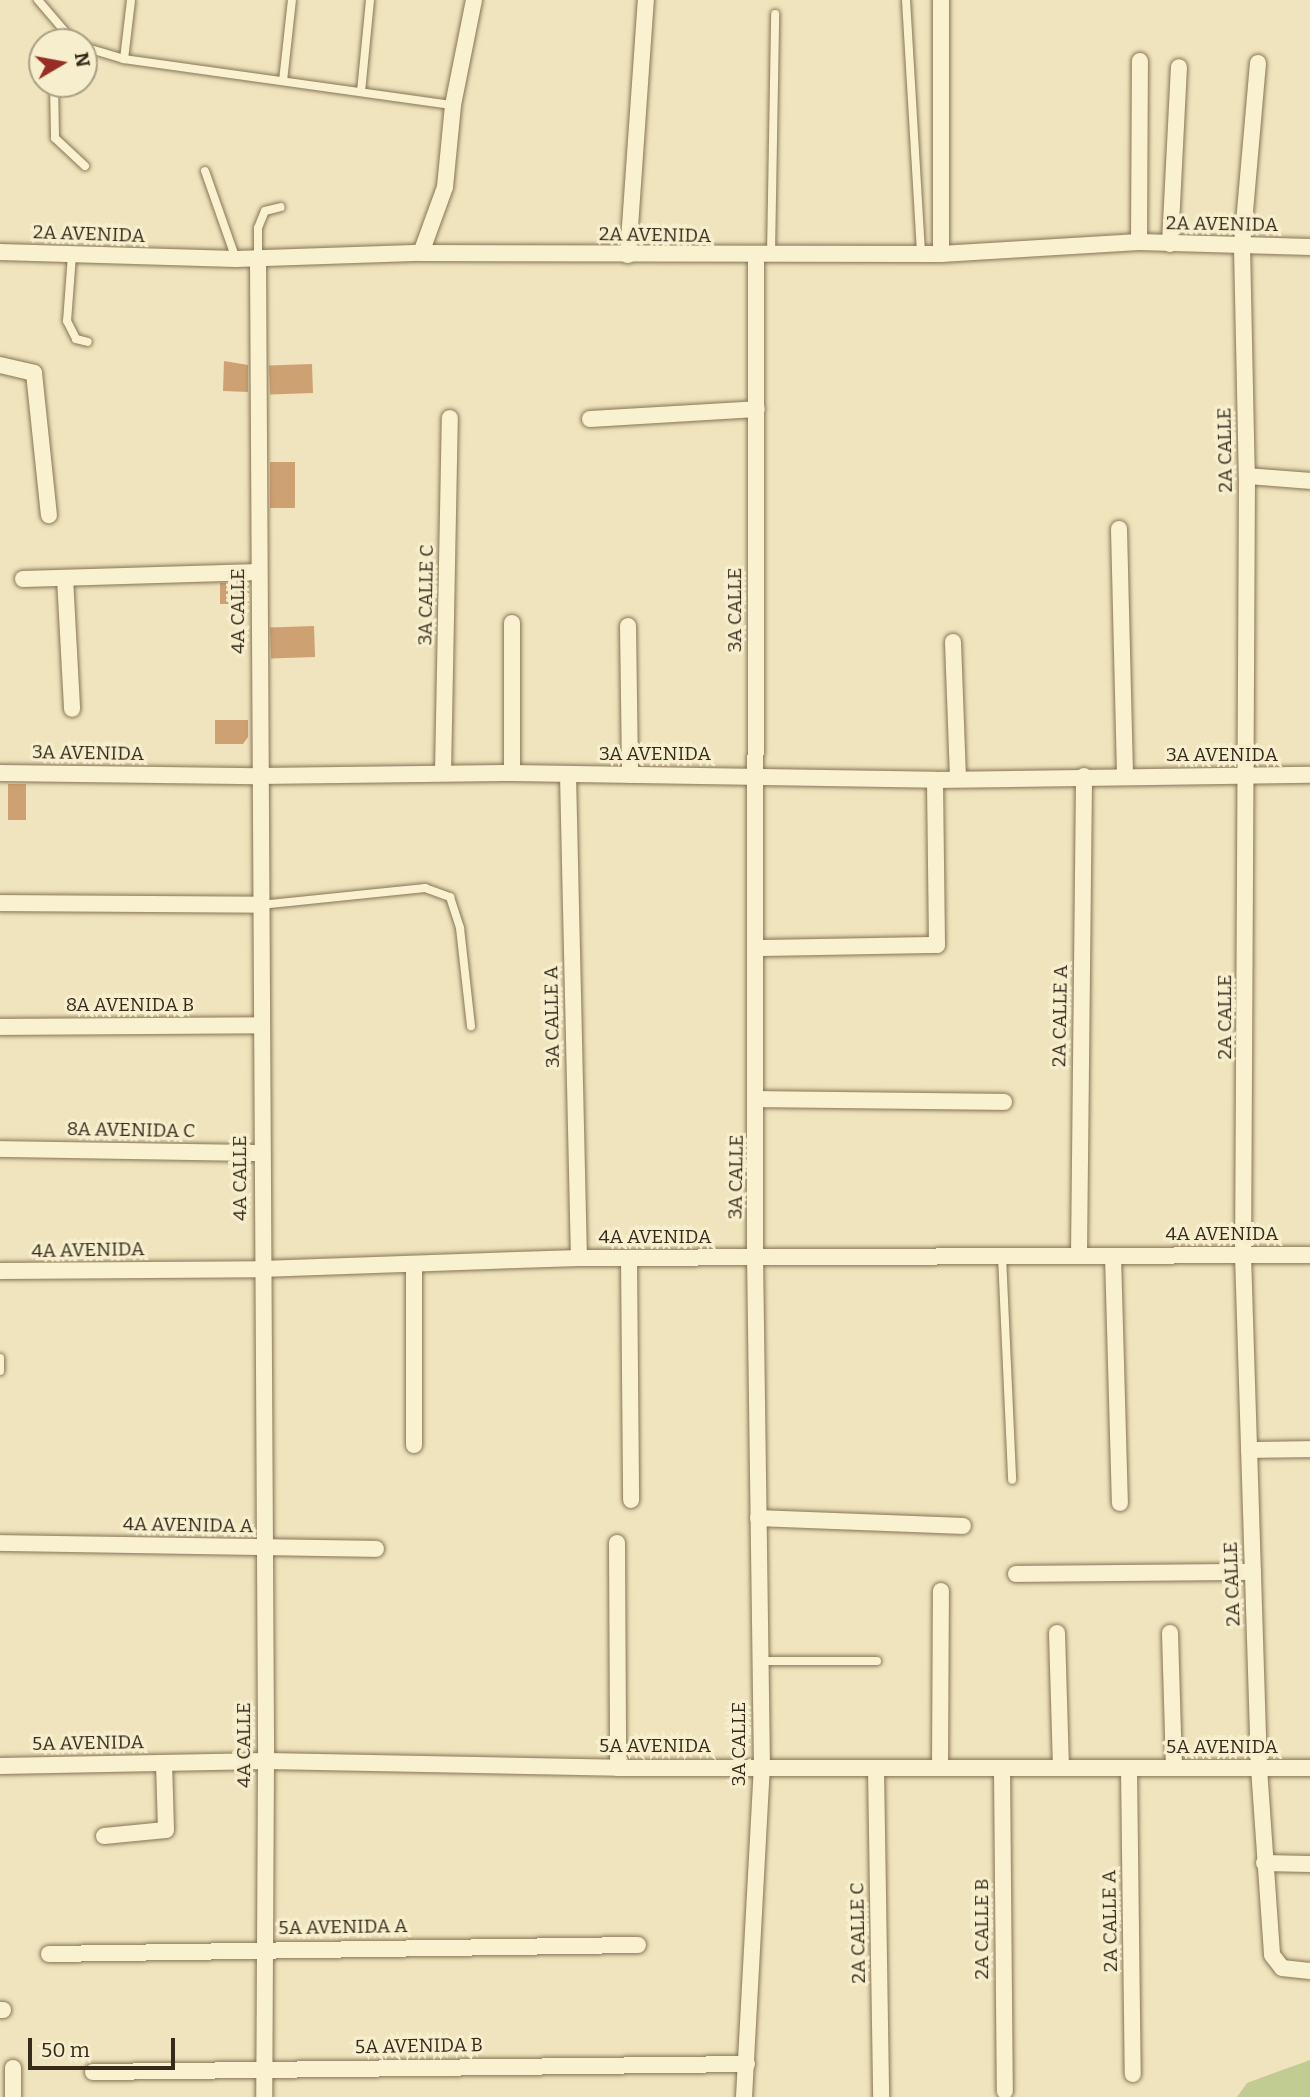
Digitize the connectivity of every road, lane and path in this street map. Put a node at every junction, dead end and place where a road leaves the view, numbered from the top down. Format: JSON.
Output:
{"nodes":[{"id":1,"x":38,"y":0,"type":"edge"},
{"id":2,"x":131,"y":0,"type":"edge"},
{"id":3,"x":292,"y":0,"type":"edge"},
{"id":4,"x":370,"y":0,"type":"edge"},
{"id":5,"x":474,"y":0,"type":"edge"},
{"id":6,"x":646,"y":0,"type":"edge"},
{"id":7,"x":906,"y":0,"type":"edge"},
{"id":8,"x":942,"y":0,"type":"edge"},
{"id":9,"x":775,"y":14,"type":"dead end"},
{"id":10,"x":57,"y":28,"type":"edge"},
{"id":11,"x":98,"y":51,"type":"edge"},
{"id":12,"x":124,"y":59,"type":"junction"},
{"id":13,"x":1140,"y":61,"type":"dead end"},
{"id":14,"x":1258,"y":63,"type":"dead end"},
{"id":15,"x":1179,"y":67,"type":"dead end"},
{"id":16,"x":283,"y":81,"type":"junction"},
{"id":17,"x":362,"y":92,"type":"junction"},
{"id":18,"x":54,"y":98,"type":"edge"},
{"id":19,"x":453,"y":105,"type":"junction"},
{"id":20,"x":85,"y":166,"type":"dead end"},
{"id":21,"x":205,"y":171,"type":"dead end"},
{"id":22,"x":281,"y":207,"type":"dead end"},
{"id":23,"x":1139,"y":242,"type":"junction"},
{"id":24,"x":1170,"y":244,"type":"junction"},
{"id":25,"x":1242,"y":246,"type":"junction"},
{"id":26,"x":1310,"y":247,"type":"edge"},
{"id":27,"x":0,"y":252,"type":"edge"},
{"id":28,"x":421,"y":253,"type":"junction"},
{"id":29,"x":921,"y":254,"type":"junction"},
{"id":30,"x":940,"y":254,"type":"junction"},
{"id":31,"x":72,"y":255,"type":"junction"},
{"id":32,"x":628,"y":256,"type":"junction"},
{"id":33,"x":764,"y":257,"type":"junction"},
{"id":34,"x":236,"y":259,"type":"junction"},
{"id":35,"x":258,"y":259,"type":"junction"},
{"id":36,"x":88,"y":342,"type":"dead end"},
{"id":37,"x":0,"y":365,"type":"edge"},
{"id":38,"x":757,"y":409,"type":"junction"},
{"id":39,"x":450,"y":418,"type":"dead end"},
{"id":40,"x":590,"y":419,"type":"dead end"},
{"id":41,"x":1247,"y":476,"type":"junction"},
{"id":42,"x":1310,"y":481,"type":"edge"},
{"id":43,"x":49,"y":515,"type":"dead end"},
{"id":44,"x":1119,"y":529,"type":"dead end"},
{"id":45,"x":259,"y":572,"type":"junction"},
{"id":46,"x":65,"y":578,"type":"junction"},
{"id":47,"x":23,"y":579,"type":"dead end"},
{"id":48,"x":512,"y":623,"type":"dead end"},
{"id":49,"x":628,"y":626,"type":"dead end"},
{"id":50,"x":953,"y":642,"type":"dead end"},
{"id":51,"x":72,"y":709,"type":"dead end"},
{"id":52,"x":512,"y":772,"type":"junction"},
{"id":53,"x":0,"y":773,"type":"edge"},
{"id":54,"x":443,"y":773,"type":"junction"},
{"id":55,"x":568,"y":775,"type":"junction"},
{"id":56,"x":630,"y":775,"type":"junction"},
{"id":57,"x":756,"y":775,"type":"junction"},
{"id":58,"x":1310,"y":775,"type":"edge"},
{"id":59,"x":259,"y":776,"type":"junction"},
{"id":60,"x":1084,"y":776,"type":"junction"},
{"id":61,"x":1125,"y":776,"type":"junction"},
{"id":62,"x":1247,"y":777,"type":"junction"},
{"id":63,"x":958,"y":779,"type":"junction"},
{"id":64,"x":936,"y":780,"type":"junction"},
{"id":65,"x":0,"y":903,"type":"edge"},
{"id":66,"x":260,"y":905,"type":"junction"},
{"id":67,"x":757,"y":948,"type":"junction"},
{"id":68,"x":260,"y":1025,"type":"junction"},
{"id":69,"x":471,"y":1026,"type":"dead end"},
{"id":70,"x":0,"y":1027,"type":"edge"},
{"id":71,"x":758,"y":1099,"type":"junction"},
{"id":72,"x":1004,"y":1102,"type":"dead end"},
{"id":73,"x":0,"y":1150,"type":"edge"},
{"id":74,"x":261,"y":1153,"type":"junction"},
{"id":75,"x":1243,"y":1255,"type":"junction"},
{"id":76,"x":1310,"y":1255,"type":"edge"},
{"id":77,"x":1002,"y":1256,"type":"junction"},
{"id":78,"x":1079,"y":1256,"type":"junction"},
{"id":79,"x":1113,"y":1256,"type":"junction"},
{"id":80,"x":755,"y":1257,"type":"junction"},
{"id":81,"x":579,"y":1258,"type":"junction"},
{"id":82,"x":629,"y":1258,"type":"junction"},
{"id":83,"x":414,"y":1264,"type":"junction"},
{"id":84,"x":261,"y":1269,"type":"junction"},
{"id":85,"x":0,"y":1272,"type":"edge"},
{"id":86,"x":0,"y":1358,"type":"edge"},
{"id":87,"x":0,"y":1371,"type":"edge"},
{"id":88,"x":414,"y":1445,"type":"dead end"},
{"id":89,"x":1310,"y":1449,"type":"edge"},
{"id":90,"x":1249,"y":1450,"type":"junction"},
{"id":91,"x":1012,"y":1480,"type":"dead end"},
{"id":92,"x":631,"y":1500,"type":"dead end"},
{"id":93,"x":1120,"y":1503,"type":"dead end"},
{"id":94,"x":758,"y":1518,"type":"junction"},
{"id":95,"x":963,"y":1526,"type":"dead end"},
{"id":96,"x":617,"y":1543,"type":"dead end"},
{"id":97,"x":0,"y":1544,"type":"edge"},
{"id":98,"x":263,"y":1547,"type":"junction"},
{"id":99,"x":376,"y":1549,"type":"dead end"},
{"id":100,"x":1253,"y":1572,"type":"junction"},
{"id":101,"x":1016,"y":1574,"type":"dead end"},
{"id":102,"x":941,"y":1591,"type":"dead end"},
{"id":103,"x":1057,"y":1633,"type":"dead end"},
{"id":104,"x":1170,"y":1633,"type":"dead end"},
{"id":105,"x":759,"y":1661,"type":"junction"},
{"id":106,"x":877,"y":1661,"type":"dead end"},
{"id":107,"x":266,"y":1761,"type":"junction"},
{"id":108,"x":164,"y":1763,"type":"junction"},
{"id":109,"x":0,"y":1766,"type":"edge"},
{"id":110,"x":618,"y":1768,"type":"junction"},
{"id":111,"x":762,"y":1768,"type":"junction"},
{"id":112,"x":876,"y":1768,"type":"junction"},
{"id":113,"x":940,"y":1768,"type":"junction"},
{"id":114,"x":1002,"y":1768,"type":"junction"},
{"id":115,"x":1061,"y":1768,"type":"junction"},
{"id":116,"x":1129,"y":1768,"type":"junction"},
{"id":117,"x":1174,"y":1768,"type":"junction"},
{"id":118,"x":1259,"y":1768,"type":"junction"},
{"id":119,"x":1310,"y":1768,"type":"edge"},
{"id":120,"x":104,"y":1836,"type":"dead end"},
{"id":121,"x":1264,"y":1863,"type":"junction"},
{"id":122,"x":1310,"y":1864,"type":"edge"},
{"id":123,"x":638,"y":1945,"type":"dead end"},
{"id":124,"x":263,"y":1949,"type":"junction"},
{"id":125,"x":49,"y":1954,"type":"dead end"},
{"id":126,"x":1310,"y":1971,"type":"edge"},
{"id":127,"x":747,"y":2064,"type":"junction"},
{"id":128,"x":13,"y":2068,"type":"dead end"},
{"id":129,"x":264,"y":2069,"type":"junction"},
{"id":130,"x":93,"y":2072,"type":"dead end"},
{"id":131,"x":1133,"y":2074,"type":"dead end"},
{"id":132,"x":1005,"y":2091,"type":"dead end"},
{"id":133,"x":13,"y":2097,"type":"edge"},
{"id":134,"x":264,"y":2097,"type":"edge"},
{"id":135,"x":744,"y":2097,"type":"edge"},
{"id":136,"x":881,"y":2097,"type":"edge"}],
"edges":[{"from":1,"to":10,"type":"lane"},
{"from":2,"to":12,"type":"lane"},
{"from":3,"to":16,"type":"lane"},
{"from":4,"to":17,"type":"lane"},
{"from":5,"to":19,"type":"street"},
{"from":6,"to":32,"type":"street"},
{"from":7,"to":29,"type":"lane"},
{"from":8,"to":30,"type":"street"},
{"from":9,"to":33,"type":"lane"},
{"from":11,"to":12,"type":"lane"},
{"from":12,"to":16,"type":"lane"},
{"from":13,"to":23,"type":"street"},
{"from":14,"to":25,"type":"street","name":"2A CALLE"},
{"from":15,"to":24,"type":"street"},
{"from":16,"to":17,"type":"lane"},
{"from":17,"to":19,"type":"lane"},
{"from":18,"to":20,"type":"lane"},
{"from":19,"to":28,"type":"street"},
{"from":21,"to":34,"type":"lane"},
{"from":22,"to":35,"type":"lane"},
{"from":23,"to":24,"type":"street","name":"2A AVENIDA"},
{"from":23,"to":30,"type":"street","name":"2A AVENIDA"},
{"from":24,"to":25,"type":"street","name":"2A AVENIDA"},
{"from":25,"to":26,"type":"street","name":"2A AVENIDA"},
{"from":25,"to":41,"type":"street","name":"2A CALLE"},
{"from":27,"to":31,"type":"street","name":"2A AVENIDA"},
{"from":28,"to":32,"type":"street","name":"2A AVENIDA"},
{"from":28,"to":35,"type":"street","name":"2A AVENIDA"},
{"from":29,"to":30,"type":"street","name":"2A AVENIDA"},
{"from":29,"to":33,"type":"street","name":"2A AVENIDA"},
{"from":31,"to":34,"type":"street","name":"2A AVENIDA"},
{"from":31,"to":36,"type":"lane"},
{"from":32,"to":33,"type":"street","name":"2A AVENIDA"},
{"from":33,"to":38,"type":"street","name":"3A CALLE"},
{"from":34,"to":35,"type":"street","name":"2A AVENIDA"},
{"from":35,"to":45,"type":"street","name":"4A CALLE"},
{"from":37,"to":43,"type":"street"},
{"from":38,"to":40,"type":"street"},
{"from":38,"to":57,"type":"street","name":"3A CALLE"},
{"from":39,"to":54,"type":"street","name":"3A CALLE C"},
{"from":41,"to":42,"type":"street"},
{"from":41,"to":62,"type":"street","name":"2A CALLE"},
{"from":44,"to":61,"type":"street"},
{"from":45,"to":46,"type":"street"},
{"from":45,"to":59,"type":"street","name":"4A CALLE"},
{"from":46,"to":47,"type":"street"},
{"from":46,"to":51,"type":"street"},
{"from":48,"to":52,"type":"street"},
{"from":49,"to":56,"type":"street"},
{"from":50,"to":63,"type":"street"},
{"from":52,"to":54,"type":"street","name":"3A AVENIDA"},
{"from":52,"to":55,"type":"street","name":"3A AVENIDA"},
{"from":53,"to":59,"type":"street","name":"3A AVENIDA"},
{"from":54,"to":59,"type":"street","name":"3A AVENIDA"},
{"from":55,"to":56,"type":"street","name":"3A AVENIDA"},
{"from":55,"to":81,"type":"street","name":"3A CALLE A"},
{"from":56,"to":57,"type":"street","name":"3A AVENIDA"},
{"from":57,"to":64,"type":"street","name":"3A AVENIDA"},
{"from":57,"to":67,"type":"street","name":"3A CALLE"},
{"from":58,"to":62,"type":"street","name":"3A AVENIDA"},
{"from":59,"to":66,"type":"street","name":"4A CALLE"},
{"from":60,"to":61,"type":"street","name":"3A AVENIDA"},
{"from":60,"to":63,"type":"street","name":"3A AVENIDA"},
{"from":60,"to":78,"type":"street","name":"2A CALLE A"},
{"from":61,"to":62,"type":"street","name":"3A AVENIDA"},
{"from":62,"to":75,"type":"street","name":"2A CALLE"},
{"from":63,"to":64,"type":"street","name":"3A AVENIDA"},
{"from":64,"to":67,"type":"street"},
{"from":65,"to":66,"type":"street"},
{"from":66,"to":68,"type":"street","name":"4A CALLE"},
{"from":66,"to":69,"type":"lane"},
{"from":67,"to":71,"type":"street","name":"3A CALLE"},
{"from":68,"to":70,"type":"street","name":"8A AVENIDA B"},
{"from":68,"to":74,"type":"street","name":"4A CALLE"},
{"from":71,"to":72,"type":"street"},
{"from":71,"to":80,"type":"street","name":"3A CALLE"},
{"from":73,"to":74,"type":"street","name":"8A AVENIDA C"},
{"from":74,"to":84,"type":"street","name":"4A CALLE"},
{"from":75,"to":76,"type":"street","name":"4A AVENIDA"},
{"from":75,"to":79,"type":"street","name":"4A AVENIDA"},
{"from":75,"to":90,"type":"street","name":"2A CALLE"},
{"from":77,"to":78,"type":"street","name":"4A AVENIDA"},
{"from":77,"to":80,"type":"street","name":"4A AVENIDA"},
{"from":77,"to":91,"type":"lane"},
{"from":78,"to":79,"type":"street","name":"4A AVENIDA"},
{"from":79,"to":93,"type":"street"},
{"from":80,"to":82,"type":"street","name":"4A AVENIDA"},
{"from":80,"to":94,"type":"street","name":"3A CALLE"},
{"from":81,"to":82,"type":"street","name":"4A AVENIDA"},
{"from":81,"to":83,"type":"street","name":"4A AVENIDA"},
{"from":82,"to":92,"type":"street"},
{"from":83,"to":84,"type":"street","name":"4A AVENIDA"},
{"from":83,"to":88,"type":"street"},
{"from":84,"to":85,"type":"street","name":"4A AVENIDA"},
{"from":84,"to":98,"type":"street","name":"4A CALLE"},
{"from":86,"to":87,"type":"lane"},
{"from":89,"to":90,"type":"street"},
{"from":90,"to":100,"type":"street","name":"2A CALLE"},
{"from":94,"to":95,"type":"street"},
{"from":94,"to":105,"type":"street","name":"3A CALLE"},
{"from":96,"to":110,"type":"street"},
{"from":97,"to":98,"type":"street","name":"4A AVENIDA A"},
{"from":98,"to":99,"type":"street","name":"4A AVENIDA A"},
{"from":98,"to":107,"type":"street","name":"4A CALLE"},
{"from":100,"to":101,"type":"street"},
{"from":100,"to":118,"type":"street","name":"2A CALLE"},
{"from":102,"to":113,"type":"street"},
{"from":103,"to":115,"type":"street"},
{"from":104,"to":117,"type":"street"},
{"from":105,"to":106,"type":"lane"},
{"from":105,"to":111,"type":"street","name":"3A CALLE"},
{"from":107,"to":108,"type":"street","name":"5A AVENIDA"},
{"from":107,"to":110,"type":"street","name":"5A AVENIDA"},
{"from":107,"to":124,"type":"street","name":"4A CALLE"},
{"from":108,"to":109,"type":"street","name":"5A AVENIDA"},
{"from":108,"to":120,"type":"street"},
{"from":110,"to":111,"type":"street","name":"5A AVENIDA"},
{"from":111,"to":112,"type":"street","name":"5A AVENIDA"},
{"from":111,"to":127,"type":"street","name":"3A CALLE"},
{"from":112,"to":113,"type":"street","name":"5A AVENIDA"},
{"from":112,"to":136,"type":"street","name":"2A CALLE C"},
{"from":113,"to":114,"type":"street","name":"5A AVENIDA"},
{"from":114,"to":115,"type":"street","name":"5A AVENIDA"},
{"from":114,"to":132,"type":"street","name":"2A CALLE B"},
{"from":115,"to":116,"type":"street","name":"5A AVENIDA"},
{"from":116,"to":117,"type":"street","name":"5A AVENIDA"},
{"from":116,"to":131,"type":"street","name":"2A CALLE A"},
{"from":117,"to":118,"type":"street","name":"5A AVENIDA"},
{"from":118,"to":119,"type":"street","name":"5A AVENIDA"},
{"from":118,"to":121,"type":"street","name":"2A CALLE"},
{"from":121,"to":122,"type":"street"},
{"from":121,"to":126,"type":"street","name":"2A CALLE"},
{"from":123,"to":124,"type":"street","name":"5A AVENIDA A"},
{"from":124,"to":125,"type":"street","name":"5A AVENIDA A"},
{"from":124,"to":129,"type":"street","name":"4A CALLE"},
{"from":127,"to":129,"type":"street","name":"5A AVENIDA B"},
{"from":127,"to":135,"type":"street","name":"3A CALLE"},
{"from":128,"to":133,"type":"street"},
{"from":129,"to":130,"type":"street","name":"5A AVENIDA B"},
{"from":129,"to":134,"type":"street","name":"4A CALLE"}]}
